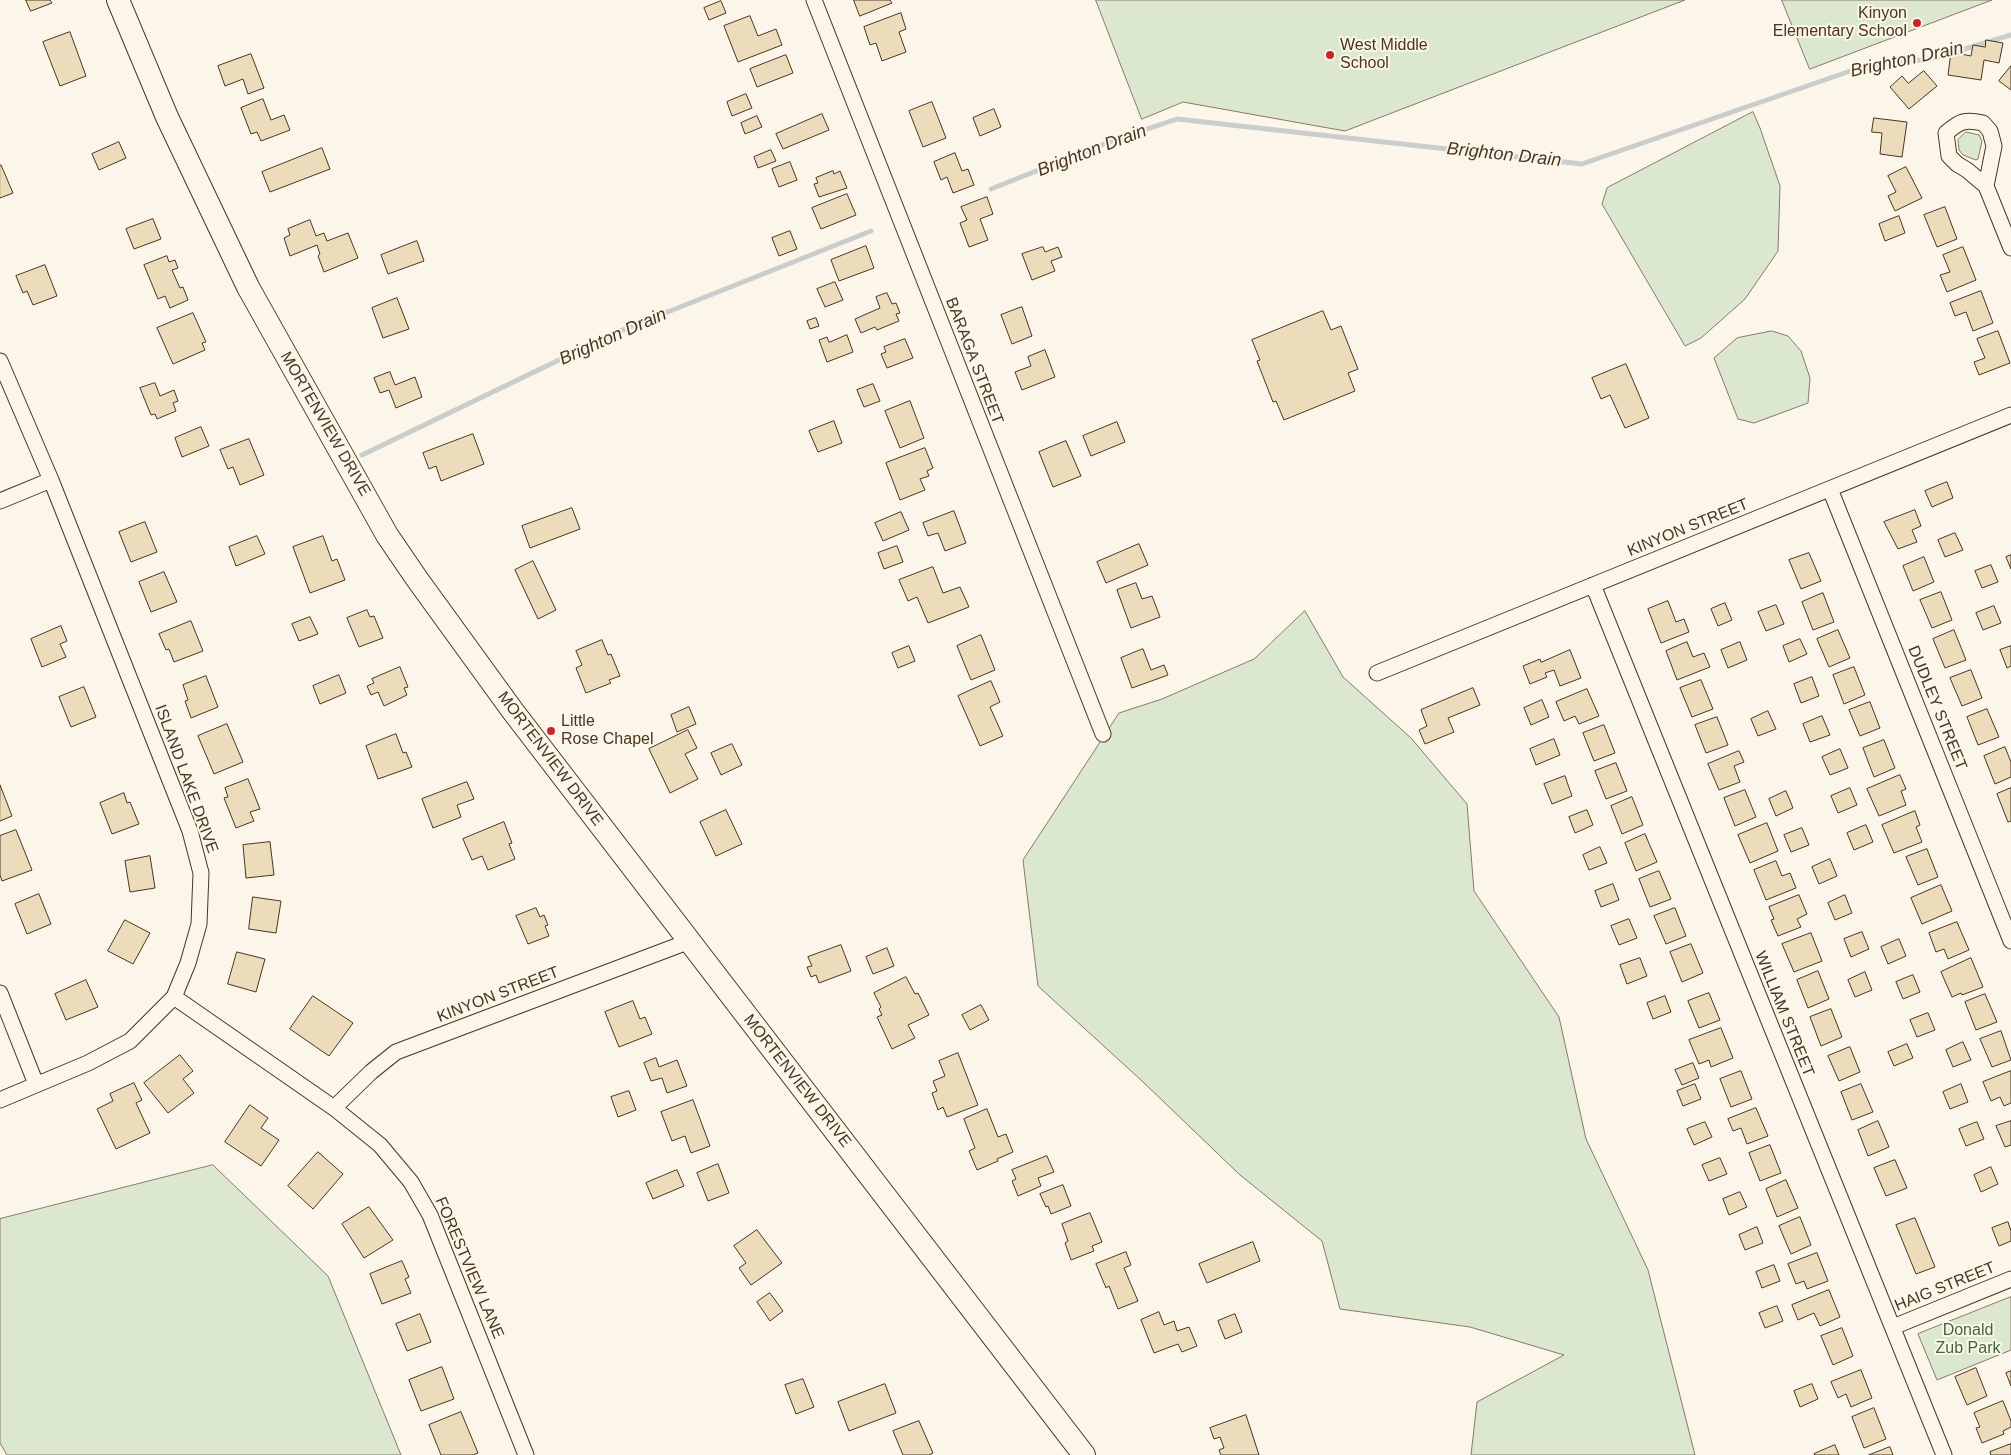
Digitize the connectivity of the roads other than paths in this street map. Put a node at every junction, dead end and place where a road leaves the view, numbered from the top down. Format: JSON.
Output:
{"nodes":[{"id":1,"x":118,"y":0,"type":"edge"},
{"id":2,"x":814,"y":0,"type":"edge"},
{"id":3,"x":1986,"y":186,"type":"dead end"},
{"id":4,"x":2011,"y":248,"type":"edge"},
{"id":5,"x":0,"y":361,"type":"edge"},
{"id":6,"x":2011,"y":415,"type":"edge"},
{"id":7,"x":50,"y":480,"type":"junction"},
{"id":8,"x":1830,"y":489,"type":"junction"},
{"id":9,"x":0,"y":501,"type":"edge"},
{"id":10,"x":1593,"y":585,"type":"junction"},
{"id":11,"x":1377,"y":673,"type":"dead end"},
{"id":12,"x":1103,"y":734,"type":"dead end"},
{"id":13,"x":2011,"y":940,"type":"edge"},
{"id":14,"x":690,"y":941,"type":"junction"},
{"id":15,"x":0,"y":993,"type":"edge"},
{"id":16,"x":174,"y":997,"type":"junction"},
{"id":17,"x":36,"y":1084,"type":"junction"},
{"id":18,"x":0,"y":1100,"type":"edge"},
{"id":19,"x":334,"y":1108,"type":"junction"},
{"id":20,"x":2011,"y":1279,"type":"edge"},
{"id":21,"x":1893,"y":1328,"type":"junction"},
{"id":22,"x":526,"y":1455,"type":"edge"},
{"id":23,"x":1084,"y":1455,"type":"edge"},
{"id":24,"x":1944,"y":1455,"type":"edge"}],
"edges":[{"from":1,"to":14,"type":"street","name":"MORTENVIEW DRIVE"},
{"from":2,"to":12,"type":"street","name":"BARAGA STREET"},
{"from":3,"to":4,"type":"street"},
{"from":5,"to":7,"type":"street","name":"ISLAND LAKE DRIVE"},
{"from":6,"to":8,"type":"street","name":"KINYON STREET"},
{"from":7,"to":9,"type":"street"},
{"from":7,"to":16,"type":"street","name":"ISLAND LAKE DRIVE"},
{"from":8,"to":10,"type":"street","name":"KINYON STREET"},
{"from":8,"to":13,"type":"street","name":"DUDLEY STREET"},
{"from":10,"to":11,"type":"street","name":"KINYON STREET"},
{"from":10,"to":21,"type":"street","name":"WILLIAM STREET"},
{"from":14,"to":19,"type":"street","name":"KINYON STREET"},
{"from":14,"to":23,"type":"street","name":"MORTENVIEW DRIVE"},
{"from":15,"to":17,"type":"street"},
{"from":16,"to":17,"type":"street","name":"ISLAND LAKE DRIVE"},
{"from":16,"to":19,"type":"street","name":"FORESTVIEW LANE"},
{"from":17,"to":18,"type":"street","name":"ISLAND LAKE DRIVE"},
{"from":19,"to":22,"type":"street","name":"FORESTVIEW LANE"},
{"from":20,"to":21,"type":"street","name":"HAIG STREET"},
{"from":21,"to":24,"type":"street","name":"WILLIAM STREET"}]}
